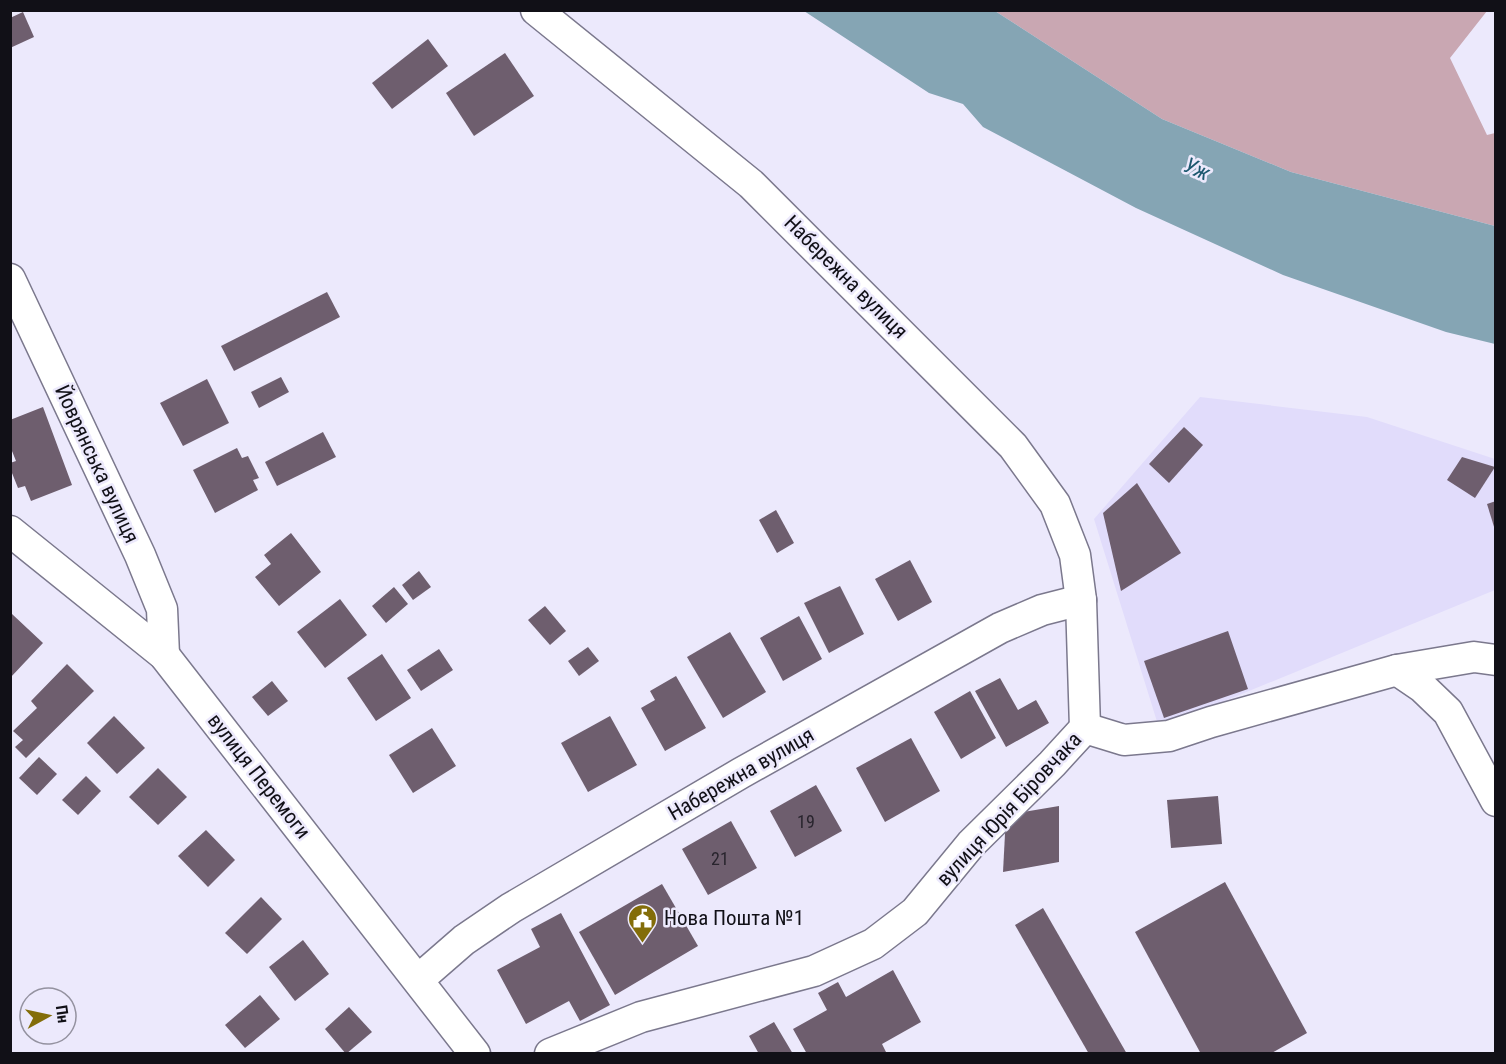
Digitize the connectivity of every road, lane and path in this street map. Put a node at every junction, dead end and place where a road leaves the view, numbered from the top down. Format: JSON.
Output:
{"nodes":[{"id":1,"x":536,"y":10,"type":"edge"},
{"id":2,"x":10,"y":279,"type":"edge"},
{"id":3,"x":10,"y":531,"type":"edge"},
{"id":4,"x":1082,"y":600,"type":"junction"},
{"id":5,"x":165,"y":655,"type":"junction"},
{"id":6,"x":1496,"y":660,"type":"edge"},
{"id":7,"x":1397,"y":670,"type":"junction"},
{"id":8,"x":1085,"y":728,"type":"junction"},
{"id":9,"x":1496,"y":801,"type":"edge"},
{"id":10,"x":418,"y":980,"type":"junction"},
{"id":11,"x":475,"y":1053,"type":"edge"},
{"id":12,"x":550,"y":1053,"type":"edge"}],
"edges":[{"from":1,"to":4,"type":"street","name":"Набережна вулиця"},
{"from":2,"to":5,"type":"street","name":"Йоврянська вулиця"},
{"from":3,"to":5,"type":"street","name":"вулиця Перемоги"},
{"from":4,"to":8,"type":"street","name":"Набережна вулиця"},
{"from":4,"to":10,"type":"street","name":"Набережна вулиця"},
{"from":5,"to":10,"type":"street","name":"вулиця Перемоги"},
{"from":6,"to":7,"type":"street","name":"вулиця Юрія Біровчака"},
{"from":7,"to":8,"type":"street","name":"вулиця Юрія Біровчака"},
{"from":7,"to":9,"type":"street"},
{"from":8,"to":12,"type":"street","name":"вулиця Юрія Біровчака"},
{"from":10,"to":11,"type":"street","name":"вулиця Перемоги"}]}
